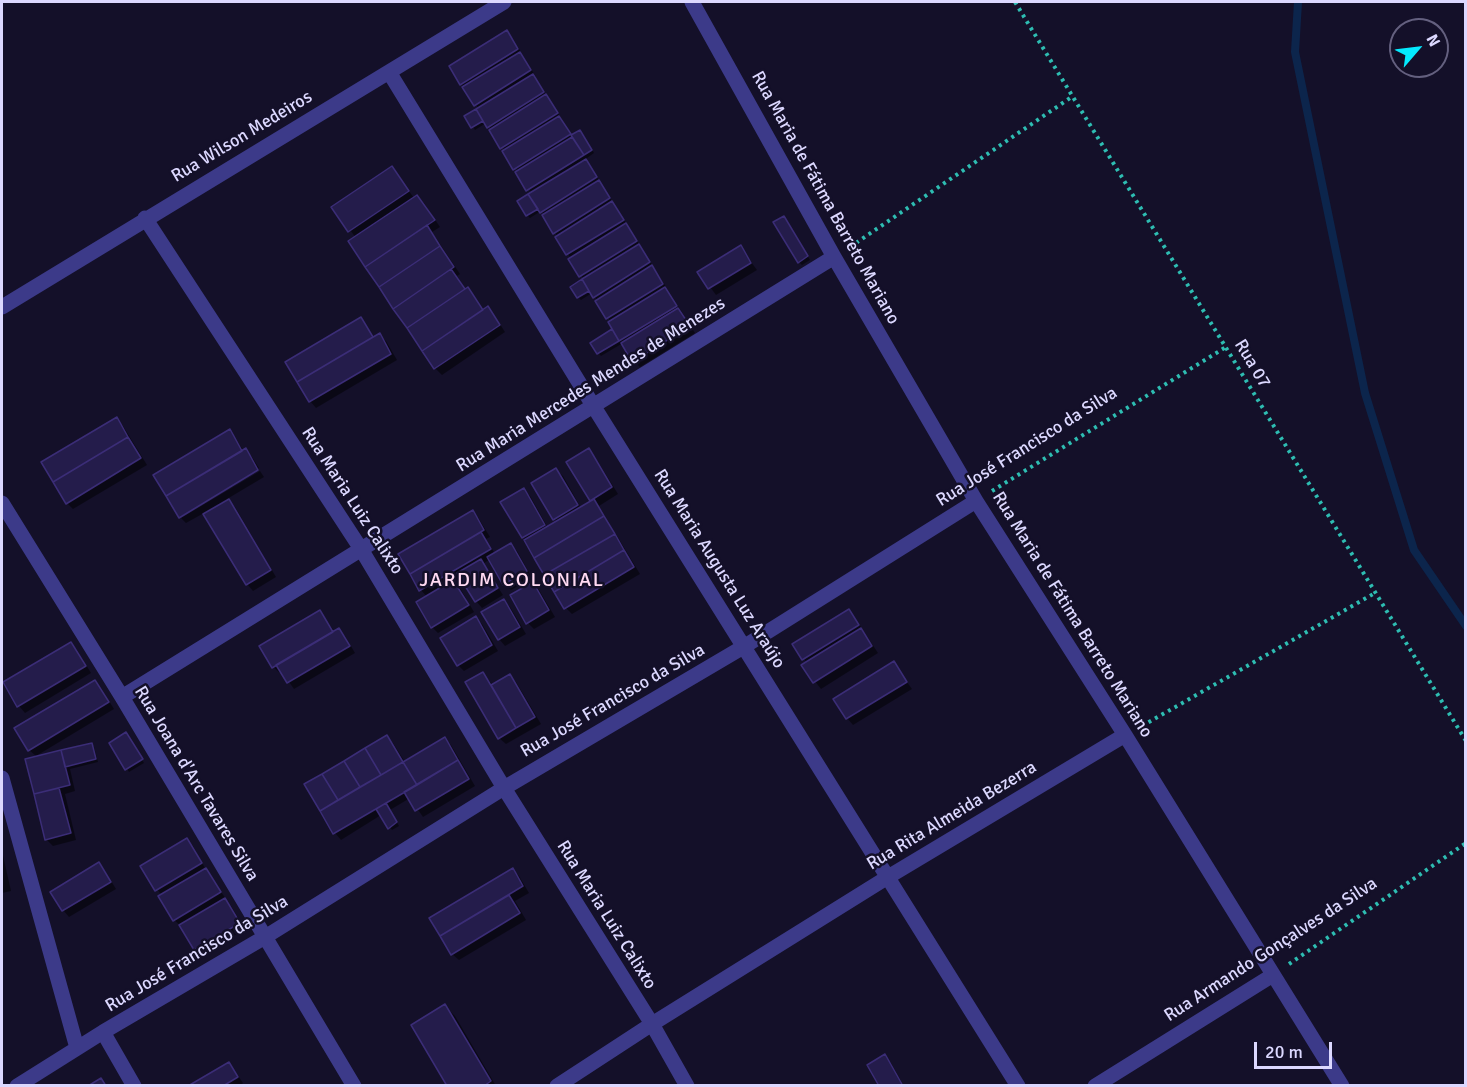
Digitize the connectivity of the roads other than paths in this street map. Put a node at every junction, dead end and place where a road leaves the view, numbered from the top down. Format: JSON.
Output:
{"nodes":[{"id":1,"x":504,"y":2,"type":"edge"},
{"id":2,"x":692,"y":2,"type":"edge"},
{"id":3,"x":389,"y":72,"type":"junction"},
{"id":4,"x":145,"y":219,"type":"junction"},
{"id":5,"x":834,"y":257,"type":"junction"},
{"id":6,"x":2,"y":307,"type":"edge"},
{"id":7,"x":594,"y":407,"type":"junction"},
{"id":8,"x":976,"y":501,"type":"junction"},
{"id":9,"x":2,"y":503,"type":"edge"},
{"id":10,"x":361,"y":549,"type":"junction"},
{"id":11,"x":745,"y":646,"type":"junction"},
{"id":12,"x":122,"y":697,"type":"junction"},
{"id":13,"x":1125,"y":735,"type":"junction"},
{"id":14,"x":2,"y":778,"type":"edge"},
{"id":15,"x":504,"y":788,"type":"junction"},
{"id":16,"x":888,"y":878,"type":"junction"},
{"id":17,"x":265,"y":938,"type":"junction"},
{"id":18,"x":1273,"y":975,"type":"junction"},
{"id":19,"x":652,"y":1024,"type":"junction"},
{"id":20,"x":103,"y":1032,"type":"junction"},
{"id":21,"x":77,"y":1048,"type":"junction"},
{"id":22,"x":17,"y":1086,"type":"edge"},
{"id":23,"x":134,"y":1086,"type":"edge"},
{"id":24,"x":354,"y":1086,"type":"edge"},
{"id":25,"x":557,"y":1086,"type":"edge"},
{"id":26,"x":687,"y":1086,"type":"edge"},
{"id":27,"x":1018,"y":1086,"type":"edge"},
{"id":28,"x":1095,"y":1086,"type":"edge"},
{"id":29,"x":1342,"y":1086,"type":"edge"}],
"edges":[{"from":1,"to":3,"type":"street","name":"Rua Wilson Medeiros"},
{"from":2,"to":5,"type":"street","name":"Rua Maria de Fátima Barreto Mariano"},
{"from":3,"to":4,"type":"street","name":"Rua Wilson Medeiros"},
{"from":3,"to":7,"type":"street","name":"Rua Maria Augusta Luz Araújo"},
{"from":4,"to":6,"type":"street","name":"Rua Wilson Medeiros"},
{"from":4,"to":10,"type":"street","name":"Rua Maria Luiz Calixto"},
{"from":5,"to":7,"type":"street","name":"Rua Maria Mercedes Mendes de Menezes"},
{"from":5,"to":8,"type":"street","name":"Rua Maria de Fátima Barreto Mariano"},
{"from":7,"to":10,"type":"street","name":"Rua Maria Mercedes Mendes de Menezes"},
{"from":7,"to":11,"type":"street","name":"Rua Maria Augusta Luz Araújo"},
{"from":8,"to":11,"type":"street","name":"Rua José Francisco da Silva"},
{"from":8,"to":13,"type":"street","name":"Rua Maria de Fátima Barreto Mariano"},
{"from":9,"to":12,"type":"street","name":"Rua Joana d'Arc Tavares Silva"},
{"from":10,"to":12,"type":"street","name":"Rua Maria Mercedes Mendes de Menezes"},
{"from":10,"to":15,"type":"street","name":"Rua Maria Luiz Calixto"},
{"from":11,"to":15,"type":"street","name":"Rua José Francisco da Silva"},
{"from":11,"to":16,"type":"street","name":"Rua Maria Augusta Luz Araújo"},
{"from":12,"to":17,"type":"street","name":"Rua Joana d'Arc Tavares Silva"},
{"from":13,"to":16,"type":"street","name":"Rua Rita Almeida Bezerra"},
{"from":13,"to":18,"type":"street","name":"Rua Maria de Fátima Barreto Mariano"},
{"from":14,"to":21,"type":"street"},
{"from":15,"to":17,"type":"street","name":"Rua José Francisco da Silva"},
{"from":15,"to":19,"type":"street","name":"Rua Maria Luiz Calixto"},
{"from":16,"to":19,"type":"street","name":"Rua Rita Almeida Bezerra"},
{"from":16,"to":27,"type":"street","name":"Rua Maria Augusta Luz Araújo"},
{"from":17,"to":20,"type":"street","name":"Rua José Francisco da Silva"},
{"from":17,"to":24,"type":"street","name":"Rua Joana d'Arc Tavares Silva"},
{"from":18,"to":28,"type":"street","name":"Rua Armando Gonçalves da Silva"},
{"from":18,"to":29,"type":"street","name":"Rua Maria de Fátima Barreto Mariano"},
{"from":19,"to":25,"type":"street","name":"Rua Rita Almeida Bezerra"},
{"from":19,"to":26,"type":"street","name":"Rua Maria Luiz Calixto"},
{"from":20,"to":21,"type":"street","name":"Rua José Francisco da Silva"},
{"from":20,"to":23,"type":"street"},
{"from":21,"to":22,"type":"street","name":"Rua José Francisco da Silva"}]}
